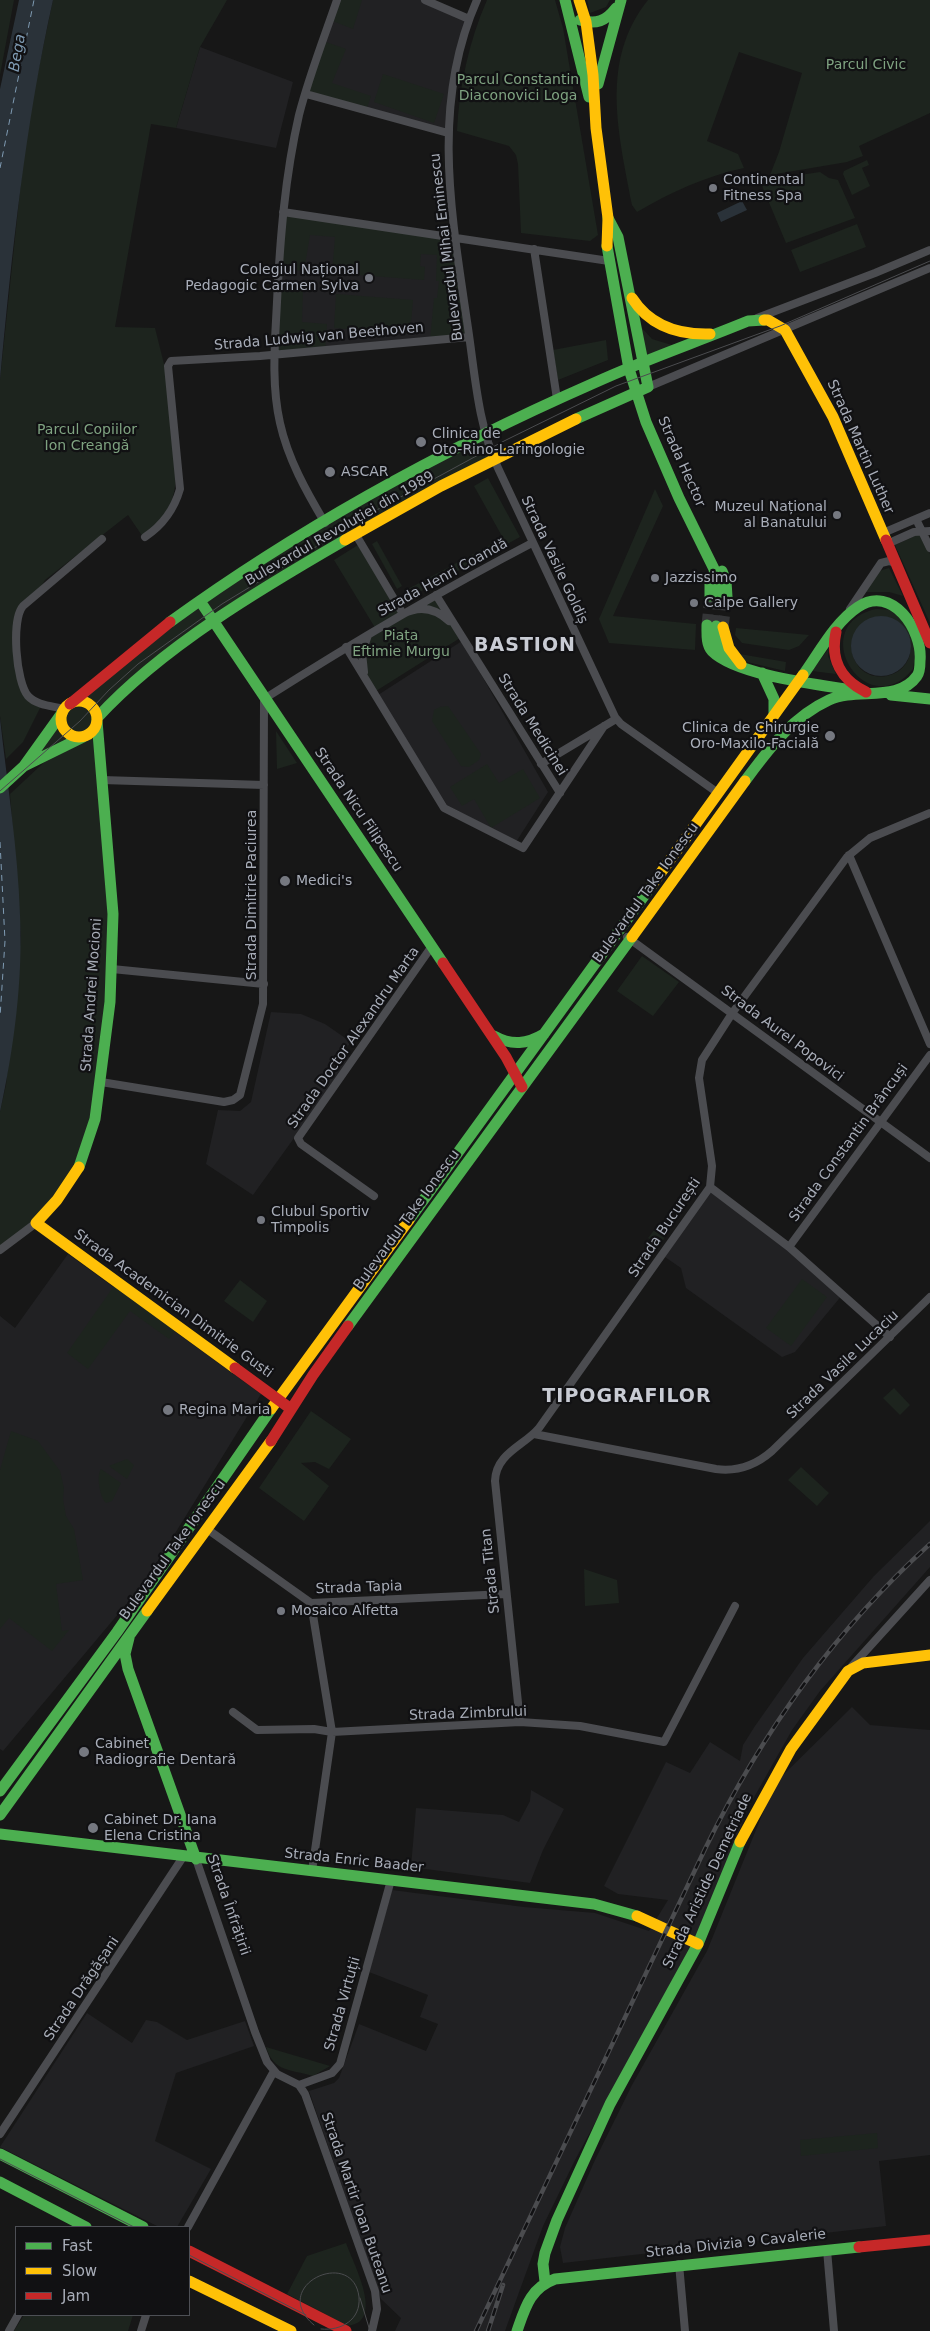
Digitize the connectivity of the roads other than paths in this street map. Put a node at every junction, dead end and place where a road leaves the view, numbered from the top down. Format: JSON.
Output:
{"nodes":[{"id":1,"x":337,"y":0,"type":"edge"},
{"id":2,"x":425,"y":0,"type":"edge"},
{"id":3,"x":477,"y":0,"type":"edge"},
{"id":4,"x":580,"y":0,"type":"edge"},
{"id":5,"x":621,"y":1,"type":"edge"},
{"id":6,"x":565,"y":2,"type":"edge"},
{"id":7,"x":469,"y":19,"type":"junction"},
{"id":8,"x":586,"y":22,"type":"junction"},
{"id":9,"x":306,"y":94,"type":"junction"},
{"id":10,"x":596,"y":128,"type":"junction"},
{"id":11,"x":448,"y":133,"type":"junction"},
{"id":12,"x":284,"y":212,"type":"junction"},
{"id":13,"x":608,"y":218,"type":"junction"},
{"id":14,"x":455,"y":237,"type":"junction"},
{"id":15,"x":534,"y":249,"type":"junction"},
{"id":16,"x":930,"y":250,"type":"edge"},
{"id":17,"x":608,"y":260,"type":"junction"},
{"id":18,"x":930,"y":268,"type":"edge"},
{"id":19,"x":629,"y":291,"type":"junction"},
{"id":20,"x":748,"y":321,"type":"junction"},
{"id":21,"x":731,"y":328,"type":"junction"},
{"id":22,"x":786,"y":330,"type":"junction"},
{"id":23,"x":469,"y":337,"type":"junction"},
{"id":24,"x":274,"y":354,"type":"junction"},
{"id":25,"x":643,"y":363,"type":"junction"},
{"id":26,"x":629,"y":368,"type":"junction"},
{"id":27,"x":648,"y":387,"type":"junction"},
{"id":28,"x":635,"y":392,"type":"junction"},
{"id":29,"x":557,"y":399,"type":"junction"},
{"id":30,"x":485,"y":434,"type":"junction"},
{"id":31,"x":493,"y":459,"type":"junction"},
{"id":32,"x":930,"y":513,"type":"edge"},
{"id":33,"x":916,"y":519,"type":"junction"},
{"id":34,"x":325,"y":522,"type":"junction"},
{"id":35,"x":930,"y":531,"type":"edge"},
{"id":36,"x":921,"y":532,"type":"junction"},
{"id":37,"x":356,"y":535,"type":"junction"},
{"id":38,"x":145,"y":537,"type":"dead end"},
{"id":39,"x":102,"y":539,"type":"dead end"},
{"id":40,"x":885,"y":539,"type":"junction"},
{"id":41,"x":532,"y":543,"type":"junction"},
{"id":42,"x":702,"y":543,"type":"junction"},
{"id":43,"x":930,"y":548,"type":"edge"},
{"id":44,"x":895,"y":563,"type":"junction"},
{"id":45,"x":436,"y":594,"type":"junction"},
{"id":46,"x":200,"y":601,"type":"junction"},
{"id":47,"x":403,"y":614,"type":"junction"},
{"id":48,"x":214,"y":623,"type":"junction"},
{"id":49,"x":840,"y":623,"type":"junction"},
{"id":50,"x":923,"y":628,"type":"junction"},
{"id":51,"x":458,"y":630,"type":"junction"},
{"id":52,"x":374,"y":631,"type":"junction"},
{"id":53,"x":930,"y":642,"type":"edge"},
{"id":54,"x":346,"y":647,"type":"junction"},
{"id":55,"x":746,"y":668,"type":"junction"},
{"id":56,"x":762,"y":673,"type":"junction"},
{"id":57,"x":799,"y":680,"type":"junction"},
{"id":58,"x":368,"y":683,"type":"junction"},
{"id":59,"x":875,"y":694,"type":"junction"},
{"id":60,"x":264,"y":699,"type":"junction"},
{"id":61,"x":927,"y":699,"type":"edge"},
{"id":62,"x":65,"y":709,"type":"junction"},
{"id":63,"x":616,"y":719,"type":"junction"},
{"id":64,"x":97,"y":720,"type":"junction"},
{"id":65,"x":769,"y":723,"type":"junction"},
{"id":66,"x":604,"y":726,"type":"junction"},
{"id":67,"x":88,"y":734,"type":"junction"},
{"id":68,"x":100,"y":751,"type":"junction"},
{"id":69,"x":542,"y":764,"type":"junction"},
{"id":70,"x":24,"y":766,"type":"junction"},
{"id":71,"x":102,"y":780,"type":"junction"},
{"id":72,"x":264,"y":785,"type":"junction"},
{"id":73,"x":0,"y":788,"type":"edge"},
{"id":74,"x":560,"y":793,"type":"junction"},
{"id":75,"x":718,"y":793,"type":"junction"},
{"id":76,"x":930,"y":813,"type":"edge"},
{"id":77,"x":849,"y":855,"type":"junction"},
{"id":78,"x":619,"y":931,"type":"junction"},
{"id":79,"x":631,"y":939,"type":"junction"},
{"id":80,"x":432,"y":946,"type":"junction"},
{"id":81,"x":112,"y":969,"type":"junction"},
{"id":82,"x":264,"y":984,"type":"junction"},
{"id":83,"x":733,"y":1012,"type":"junction"},
{"id":84,"x":545,"y":1033,"type":"junction"},
{"id":85,"x":491,"y":1035,"type":"junction"},
{"id":86,"x":930,"y":1044,"type":"edge"},
{"id":87,"x":930,"y":1054,"type":"edge"},
{"id":88,"x":515,"y":1074,"type":"junction"},
{"id":89,"x":102,"y":1082,"type":"junction"},
{"id":90,"x":522,"y":1087,"type":"junction"},
{"id":91,"x":879,"y":1122,"type":"junction"},
{"id":92,"x":930,"y":1158,"type":"edge"},
{"id":93,"x":710,"y":1187,"type":"junction"},
{"id":94,"x":374,"y":1196,"type":"dead end"},
{"id":95,"x":36,"y":1223,"type":"junction"},
{"id":96,"x":789,"y":1247,"type":"junction"},
{"id":97,"x":0,"y":1250,"type":"edge"},
{"id":98,"x":930,"y":1297,"type":"edge"},
{"id":99,"x":890,"y":1337,"type":"junction"},
{"id":100,"x":278,"y":1399,"type":"junction"},
{"id":101,"x":291,"y":1409,"type":"junction"},
{"id":102,"x":534,"y":1434,"type":"junction"},
{"id":103,"x":207,"y":1529,"type":"junction"},
{"id":104,"x":930,"y":1580,"type":"edge"},
{"id":105,"x":506,"y":1594,"type":"junction"},
{"id":106,"x":311,"y":1603,"type":"junction"},
{"id":107,"x":735,"y":1606,"type":"dead end"},
{"id":108,"x":131,"y":1634,"type":"junction"},
{"id":109,"x":930,"y":1654,"type":"edge"},
{"id":110,"x":848,"y":1671,"type":"junction"},
{"id":111,"x":233,"y":1712,"type":"dead end"},
{"id":112,"x":520,"y":1722,"type":"junction"},
{"id":113,"x":332,"y":1732,"type":"junction"},
{"id":114,"x":0,"y":1791,"type":"edge"},
{"id":115,"x":0,"y":1815,"type":"edge"},
{"id":116,"x":0,"y":1834,"type":"edge"},
{"id":117,"x":183,"y":1857,"type":"junction"},
{"id":118,"x":196,"y":1858,"type":"junction"},
{"id":119,"x":312,"y":1872,"type":"junction"},
{"id":120,"x":391,"y":1880,"type":"junction"},
{"id":121,"x":698,"y":1944,"type":"junction"},
{"id":122,"x":274,"y":2071,"type":"junction"},
{"id":123,"x":299,"y":2085,"type":"junction"},
{"id":124,"x":0,"y":2134,"type":"edge"},
{"id":125,"x":0,"y":2154,"type":"edge"},
{"id":126,"x":0,"y":2182,"type":"edge"},
{"id":127,"x":69,"y":2223,"type":"edge"},
{"id":128,"x":82,"y":2226,"type":"edge"},
{"id":129,"x":141,"y":2226,"type":"edge"},
{"id":130,"x":189,"y":2226,"type":"edge"},
{"id":131,"x":930,"y":2240,"type":"edge"},
{"id":132,"x":828,"y":2250,"type":"junction"},
{"id":133,"x":190,"y":2252,"type":"edge"},
{"id":134,"x":679,"y":2264,"type":"junction"},
{"id":135,"x":190,"y":2281,"type":"edge"},
{"id":136,"x":545,"y":2282,"type":"junction"},
{"id":137,"x":17,"y":2316,"type":"edge"},
{"id":138,"x":146,"y":2316,"type":"edge"},
{"id":139,"x":9,"y":2331,"type":"edge"},
{"id":140,"x":141,"y":2331,"type":"edge"},
{"id":141,"x":291,"y":2331,"type":"edge"},
{"id":142,"x":346,"y":2331,"type":"edge"},
{"id":143,"x":372,"y":2331,"type":"edge"},
{"id":144,"x":517,"y":2331,"type":"edge"},
{"id":145,"x":685,"y":2331,"type":"edge"},
{"id":146,"x":834,"y":2331,"type":"edge"}],
"edges":[{"from":1,"to":9,"type":"street"},
{"from":2,"to":7,"type":"street"},
{"from":3,"to":7,"type":"street","name":"Bulevardul Mihai Eminescu"},
{"from":4,"to":8,"type":"street"},
{"from":5,"to":8,"type":"street"},
{"from":5,"to":10,"type":"street"},
{"from":6,"to":8,"type":"street"},
{"from":6,"to":10,"type":"street"},
{"from":7,"to":11,"type":"street","name":"Bulevardul Mihai Eminescu"},
{"from":8,"to":10,"type":"street"},
{"from":9,"to":11,"type":"street"},
{"from":9,"to":12,"type":"street"},
{"from":10,"to":13,"type":"street"},
{"from":11,"to":14,"type":"street","name":"Bulevardul Mihai Eminescu"},
{"from":12,"to":14,"type":"street"},
{"from":12,"to":24,"type":"street"},
{"from":13,"to":17,"type":"street","name":"Strada Hector"},
{"from":13,"to":19,"type":"street"},
{"from":14,"to":15,"type":"street"},
{"from":14,"to":23,"type":"street","name":"Bulevardul Mihai Eminescu"},
{"from":15,"to":17,"type":"street"},
{"from":15,"to":29,"type":"street"},
{"from":16,"to":20,"type":"street"},
{"from":17,"to":26,"type":"street","name":"Strada Hector"},
{"from":18,"to":22,"type":"street","name":"Bulevardul Revoluției din 1989"},
{"from":19,"to":21,"type":"street"},
{"from":19,"to":25,"type":"street"},
{"from":20,"to":21,"type":"street","name":"Bulevardul Revoluției din 1989"},
{"from":20,"to":22,"type":"street"},
{"from":21,"to":25,"type":"street","name":"Bulevardul Revoluției din 1989"},
{"from":22,"to":27,"type":"street","name":"Bulevardul Revoluției din 1989"},
{"from":22,"to":40,"type":"street","name":"Strada Martin Luther"},
{"from":23,"to":24,"type":"street","name":"Strada Ludwig van Beethoven"},
{"from":23,"to":30,"type":"street","name":"Bulevardul Mihai Eminescu"},
{"from":24,"to":34,"type":"street"},
{"from":24,"to":38,"type":"street","name":"Strada Ludwig van Beethoven"},
{"from":25,"to":26,"type":"street","name":"Bulevardul Revoluției din 1989"},
{"from":25,"to":27,"type":"street"},
{"from":26,"to":28,"type":"street","name":"Strada Hector"},
{"from":26,"to":29,"type":"street","name":"Bulevardul Revoluției din 1989"},
{"from":27,"to":28,"type":"street","name":"Bulevardul Revoluției din 1989"},
{"from":28,"to":31,"type":"street","name":"Bulevardul Revoluției din 1989"},
{"from":28,"to":42,"type":"street","name":"Strada Hector"},
{"from":29,"to":30,"type":"street","name":"Bulevardul Revoluției din 1989"},
{"from":30,"to":31,"type":"street","name":"Bulevardul Mihai Eminescu"},
{"from":30,"to":34,"type":"street","name":"Bulevardul Revoluției din 1989"},
{"from":31,"to":37,"type":"street","name":"Bulevardul Revoluției din 1989"},
{"from":31,"to":41,"type":"street","name":"Strada Vasile Goldiș"},
{"from":32,"to":33,"type":"street"},
{"from":33,"to":36,"type":"street"},
{"from":33,"to":40,"type":"street"},
{"from":34,"to":46,"type":"street","name":"Bulevardul Revoluției din 1989"},
{"from":35,"to":36,"type":"street"},
{"from":36,"to":40,"type":"street"},
{"from":36,"to":43,"type":"street"},
{"from":37,"to":47,"type":"street"},
{"from":37,"to":48,"type":"street","name":"Bulevardul Revoluției din 1989"},
{"from":39,"to":62,"type":"street"},
{"from":40,"to":44,"type":"street","name":"Strada Martin Luther"},
{"from":41,"to":45,"type":"street","name":"Strada Henri Coandă"},
{"from":41,"to":63,"type":"street","name":"Strada Vasile Goldiș"},
{"from":42,"to":42,"type":"street","name":"Strada Hector"},
{"from":44,"to":49,"type":"street"},
{"from":44,"to":50,"type":"street","name":"Strada Martin Luther"},
{"from":45,"to":47,"type":"street","name":"Strada Henri Coandă"},
{"from":45,"to":51,"type":"street","name":"Strada Medicinei"},
{"from":46,"to":48,"type":"street","name":"Strada Nicu Filipescu"},
{"from":46,"to":62,"type":"street","name":"Bulevardul Revoluției din 1989"},
{"from":47,"to":51,"type":"street"},
{"from":47,"to":52,"type":"street","name":"Strada Henri Coandă"},
{"from":48,"to":60,"type":"street","name":"Strada Nicu Filipescu"},
{"from":48,"to":64,"type":"street","name":"Bulevardul Revoluției din 1989"},
{"from":49,"to":50,"type":"street"},
{"from":49,"to":57,"type":"street","name":"Bulevardul Take Ionescu"},
{"from":49,"to":59,"type":"street"},
{"from":50,"to":53,"type":"street"},
{"from":50,"to":59,"type":"street"},
{"from":51,"to":69,"type":"street","name":"Strada Medicinei"},
{"from":52,"to":54,"type":"street","name":"Strada Henri Coandă"},
{"from":52,"to":58,"type":"street"},
{"from":54,"to":58,"type":"street"},
{"from":54,"to":60,"type":"street","name":"Strada Henri Coandă"},
{"from":55,"to":55,"type":"street"},
{"from":55,"to":56,"type":"street"},
{"from":56,"to":57,"type":"street"},
{"from":56,"to":65,"type":"street"},
{"from":57,"to":59,"type":"street"},
{"from":57,"to":65,"type":"street","name":"Bulevardul Take Ionescu"},
{"from":58,"to":74,"type":"street"},
{"from":59,"to":61,"type":"street"},
{"from":59,"to":79,"type":"street","name":"Bulevardul Take Ionescu"},
{"from":60,"to":72,"type":"street","name":"Strada Dimitrie Paciurea"},
{"from":60,"to":80,"type":"street","name":"Strada Nicu Filipescu"},
{"from":62,"to":64,"type":"street"},
{"from":62,"to":67,"type":"street"},
{"from":62,"to":70,"type":"street","name":"Bulevardul Revoluției din 1989"},
{"from":63,"to":66,"type":"street"},
{"from":63,"to":75,"type":"street","name":"Strada Vasile Goldiș"},
{"from":64,"to":67,"type":"street","name":"Bulevardul Revoluției din 1989"},
{"from":64,"to":68,"type":"street","name":"Strada Andrei Mocioni"},
{"from":65,"to":75,"type":"street","name":"Bulevardul Take Ionescu"},
{"from":66,"to":69,"type":"street"},
{"from":66,"to":74,"type":"street"},
{"from":67,"to":68,"type":"street","name":"Strada Andrei Mocioni"},
{"from":67,"to":70,"type":"street"},
{"from":68,"to":71,"type":"street","name":"Strada Andrei Mocioni"},
{"from":69,"to":74,"type":"street","name":"Strada Medicinei"},
{"from":70,"to":73,"type":"street"},
{"from":71,"to":72,"type":"street"},
{"from":71,"to":81,"type":"street","name":"Strada Andrei Mocioni"},
{"from":72,"to":82,"type":"street","name":"Strada Dimitrie Paciurea"},
{"from":75,"to":78,"type":"street","name":"Bulevardul Take Ionescu"},
{"from":76,"to":77,"type":"street","name":"Strada București"},
{"from":77,"to":83,"type":"street","name":"Strada București"},
{"from":77,"to":86,"type":"street"},
{"from":78,"to":79,"type":"street","name":"Strada Aurel Popovici"},
{"from":78,"to":84,"type":"street","name":"Bulevardul Take Ionescu"},
{"from":79,"to":83,"type":"street","name":"Strada Aurel Popovici"},
{"from":79,"to":90,"type":"street","name":"Bulevardul Take Ionescu"},
{"from":80,"to":85,"type":"street","name":"Strada Nicu Filipescu"},
{"from":80,"to":94,"type":"street","name":"Strada Doctor Alexandru Marta"},
{"from":81,"to":82,"type":"street"},
{"from":81,"to":89,"type":"street","name":"Strada Andrei Mocioni"},
{"from":82,"to":89,"type":"street","name":"Strada Dimitrie Paciurea"},
{"from":83,"to":91,"type":"street","name":"Strada Aurel Popovici"},
{"from":83,"to":93,"type":"street","name":"Strada București"},
{"from":84,"to":85,"type":"street"},
{"from":84,"to":88,"type":"street","name":"Bulevardul Take Ionescu"},
{"from":85,"to":88,"type":"street","name":"Strada Nicu Filipescu"},
{"from":87,"to":91,"type":"street","name":"Strada Constantin Brâncuși"},
{"from":88,"to":90,"type":"street","name":"Strada Nicu Filipescu"},
{"from":88,"to":100,"type":"street","name":"Bulevardul Take Ionescu"},
{"from":89,"to":95,"type":"street","name":"Strada Andrei Mocioni"},
{"from":90,"to":101,"type":"street","name":"Bulevardul Take Ionescu"},
{"from":91,"to":92,"type":"street","name":"Strada Aurel Popovici"},
{"from":91,"to":96,"type":"street","name":"Strada Constantin Brâncuși"},
{"from":93,"to":96,"type":"street"},
{"from":93,"to":102,"type":"street","name":"Strada București"},
{"from":95,"to":97,"type":"street"},
{"from":95,"to":100,"type":"street","name":"Strada Academician Dimitrie Gusti"},
{"from":96,"to":99,"type":"street"},
{"from":98,"to":99,"type":"street","name":"Strada Vasile Lucaciu"},
{"from":99,"to":102,"type":"street","name":"Strada Vasile Lucaciu"},
{"from":100,"to":101,"type":"street","name":"Strada Academician Dimitrie Gusti"},
{"from":100,"to":114,"type":"street","name":"Bulevardul Take Ionescu"},
{"from":101,"to":103,"type":"street","name":"Bulevardul Take Ionescu"},
{"from":102,"to":105,"type":"street","name":"Strada Titan"},
{"from":103,"to":106,"type":"street","name":"Strada Tapia"},
{"from":103,"to":108,"type":"street","name":"Bulevardul Take Ionescu"},
{"from":104,"to":110,"type":"street","name":"Strada Aristide Demetriade"},
{"from":105,"to":106,"type":"street","name":"Strada Tapia"},
{"from":105,"to":112,"type":"street","name":"Strada Titan"},
{"from":106,"to":113,"type":"street"},
{"from":107,"to":112,"type":"street","name":"Strada Zimbrului"},
{"from":108,"to":115,"type":"street","name":"Bulevardul Take Ionescu"},
{"from":108,"to":118,"type":"street","name":"Strada Înfrățirii"},
{"from":109,"to":110,"type":"street"},
{"from":110,"to":121,"type":"street","name":"Strada Aristide Demetriade"},
{"from":111,"to":113,"type":"street","name":"Strada Zimbrului"},
{"from":112,"to":113,"type":"street","name":"Strada Zimbrului"},
{"from":113,"to":119,"type":"street"},
{"from":116,"to":117,"type":"street","name":"Strada Enric Baader"},
{"from":117,"to":118,"type":"street","name":"Strada Enric Baader"},
{"from":117,"to":124,"type":"street","name":"Strada Drăgășani"},
{"from":118,"to":119,"type":"street","name":"Strada Enric Baader"},
{"from":118,"to":122,"type":"street","name":"Strada Înfrățirii"},
{"from":119,"to":120,"type":"street","name":"Strada Enric Baader"},
{"from":120,"to":121,"type":"street","name":"Strada Enric Baader"},
{"from":120,"to":123,"type":"street","name":"Strada Virtuții"},
{"from":121,"to":136,"type":"street","name":"Strada Aristide Demetriade"},
{"from":122,"to":123,"type":"street"},
{"from":122,"to":130,"type":"street"},
{"from":123,"to":143,"type":"street","name":"Strada Martir Ioan Buteanu"},
{"from":125,"to":129,"type":"street"},
{"from":126,"to":127,"type":"street"},
{"from":127,"to":128,"type":"street"},
{"from":131,"to":132,"type":"street","name":"Strada Divizia 9 Cavalerie"},
{"from":132,"to":134,"type":"street","name":"Strada Divizia 9 Cavalerie"},
{"from":132,"to":146,"type":"street"},
{"from":133,"to":142,"type":"street"},
{"from":134,"to":136,"type":"street","name":"Strada Divizia 9 Cavalerie"},
{"from":134,"to":145,"type":"street"},
{"from":135,"to":141,"type":"street"},
{"from":136,"to":144,"type":"street"},
{"from":137,"to":139,"type":"street"},
{"from":138,"to":140,"type":"street"}]}
